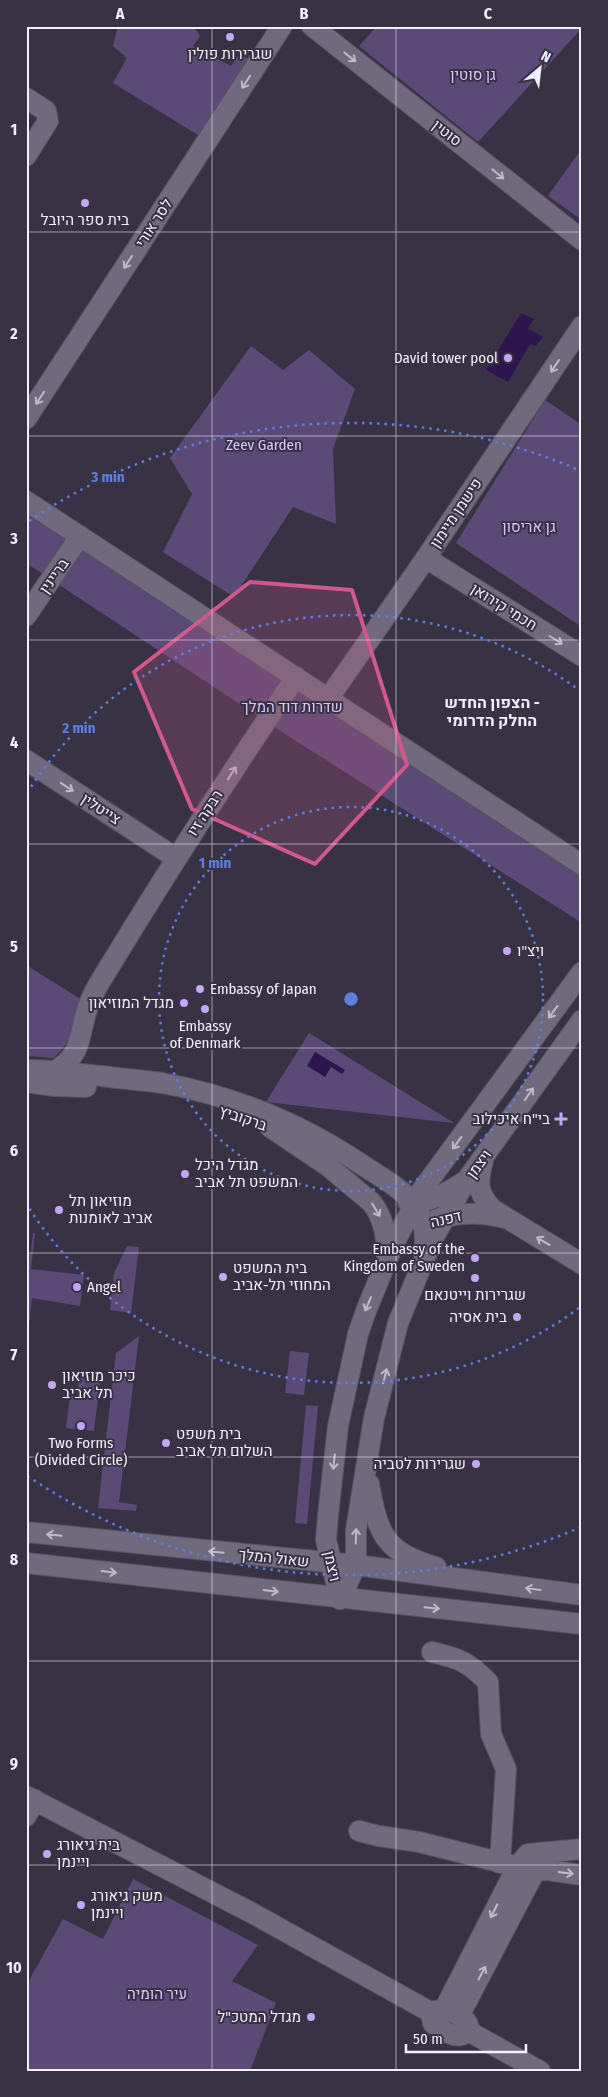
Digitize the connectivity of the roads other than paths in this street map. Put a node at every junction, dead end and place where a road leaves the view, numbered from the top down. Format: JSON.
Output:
{"nodes":[{"id":1,"x":282,"y":26,"type":"edge"},
{"id":2,"x":312,"y":26,"type":"edge"},
{"id":3,"x":26,"y":98,"type":"edge"},
{"id":4,"x":26,"y":156,"type":"edge"},
{"id":5,"x":582,"y":240,"type":"edge"},
{"id":6,"x":582,"y":326,"type":"edge"},
{"id":7,"x":26,"y":419,"type":"edge"},
{"id":8,"x":26,"y":501,"type":"edge"},
{"id":9,"x":80,"y":536,"type":"junction"},
{"id":10,"x":426,"y":558,"type":"junction"},
{"id":11,"x":26,"y":616,"type":"edge"},
{"id":12,"x":582,"y":656,"type":"edge"},
{"id":13,"x":296,"y":677,"type":"junction"},
{"id":14,"x":328,"y":699,"type":"junction"},
{"id":15,"x":26,"y":760,"type":"edge"},
{"id":16,"x":176,"y":858,"type":"junction"},
{"id":17,"x":582,"y":865,"type":"edge"},
{"id":18,"x":582,"y":972,"type":"edge"},
{"id":19,"x":582,"y":1020,"type":"edge"},
{"id":20,"x":82,"y":1033,"type":"junction"},
{"id":21,"x":26,"y":1070,"type":"edge"},
{"id":22,"x":67,"y":1073,"type":"junction"},
{"id":23,"x":26,"y":1082,"type":"edge"},
{"id":24,"x":270,"y":1127,"type":"junction"},
{"id":25,"x":485,"y":1155,"type":"junction"},
{"id":26,"x":466,"y":1181,"type":"junction"},
{"id":27,"x":414,"y":1202,"type":"junction"},
{"id":28,"x":444,"y":1217,"type":"junction"},
{"id":29,"x":505,"y":1218,"type":"junction"},
{"id":30,"x":424,"y":1224,"type":"junction"},
{"id":31,"x":390,"y":1252,"type":"junction"},
{"id":32,"x":582,"y":1264,"type":"edge"},
{"id":33,"x":422,"y":1266,"type":"junction"},
{"id":34,"x":366,"y":1469,"type":"junction"},
{"id":35,"x":26,"y":1532,"type":"edge"},
{"id":36,"x":26,"y":1563,"type":"edge"},
{"id":37,"x":332,"y":1564,"type":"junction"},
{"id":38,"x":356,"y":1565,"type":"junction"},
{"id":39,"x":490,"y":1583,"type":"junction"},
{"id":40,"x":582,"y":1595,"type":"edge"},
{"id":41,"x":340,"y":1598,"type":"junction"},
{"id":42,"x":582,"y":1624,"type":"edge"},
{"id":43,"x":432,"y":1652,"type":"dead end"},
{"id":44,"x":29,"y":1804,"type":"edge"},
{"id":45,"x":359,"y":1830,"type":"dead end"},
{"id":46,"x":582,"y":1849,"type":"edge"},
{"id":47,"x":520,"y":1864,"type":"junction"},
{"id":48,"x":582,"y":1875,"type":"edge"},
{"id":49,"x":451,"y":2018,"type":"junction"},
{"id":50,"x":540,"y":2071,"type":"edge"}],
"edges":[{"from":1,"to":7,"type":"street","name":"לסר אורי","one_way":true},
{"from":2,"to":5,"type":"street","name":"סוטין","one_way":true},
{"from":3,"to":4,"type":"street"},
{"from":6,"to":10,"type":"street","name":"פישמן מיימון","one_way":true},
{"from":8,"to":9,"type":"street"},
{"from":9,"to":11,"type":"street","name":"בריינין"},
{"from":9,"to":13,"type":"street"},
{"from":10,"to":12,"type":"street","name":"חכמי קירואן","one_way":true},
{"from":10,"to":14,"type":"street","name":"פישמן מיימון"},
{"from":13,"to":14,"type":"street"},
{"from":16,"to":13,"type":"street","name":"רבקה זיו","one_way":true},
{"from":14,"to":17,"type":"street"},
{"from":15,"to":16,"type":"street","name":"צייטלין","one_way":true},
{"from":16,"to":20,"type":"street","name":"רבקה זיו"},
{"from":18,"to":27,"type":"street","name":"ויצמן","one_way":true},
{"from":25,"to":19,"type":"street","name":"ויצמן","one_way":true},
{"from":20,"to":22,"type":"street","name":"רבקה זיו"},
{"from":20,"to":22,"type":"street","name":"רבקה זיו"},
{"from":21,"to":22,"type":"street","name":"ברקוביץ"},
{"from":22,"to":23,"type":"street","name":"ברקוביץ"},
{"from":22,"to":24,"type":"street","name":"ברקוביץ"},
{"from":22,"to":27,"type":"street","name":"ברקוביץ"},
{"from":24,"to":27,"type":"street","name":"ברקוביץ"},
{"from":24,"to":31,"type":"street","one_way":true},
{"from":25,"to":26,"type":"street","name":"ויצמן"},
{"from":25,"to":29,"type":"street","name":"דפנה"},
{"from":26,"to":27,"type":"street","name":"ברקוביץ"},
{"from":26,"to":28,"type":"street","name":"ויצמן"},
{"from":27,"to":30,"type":"street","name":"ויצמן"},
{"from":27,"to":31,"type":"street","name":"ויצמן"},
{"from":28,"to":29,"type":"street","name":"דפנה"},
{"from":28,"to":30,"type":"street","name":"דפנה"},
{"from":28,"to":33,"type":"street","name":"ויצמן"},
{"from":32,"to":29,"type":"street","name":"דפנה","one_way":true},
{"from":30,"to":31,"type":"street","name":"דפנה"},
{"from":30,"to":33,"type":"street","name":"ויצמן"},
{"from":31,"to":37,"type":"street","name":"ויצמן","one_way":true},
{"from":34,"to":33,"type":"street","name":"ויצמן","one_way":true},
{"from":38,"to":34,"type":"street","name":"ויצמן","one_way":true},
{"from":34,"to":39,"type":"street"},
{"from":37,"to":35,"type":"street","name":"שאול המלך","one_way":true},
{"from":36,"to":41,"type":"street","one_way":true},
{"from":37,"to":38,"type":"street","name":"שאול המלך"},
{"from":37,"to":41,"type":"street","name":"ויצמן"},
{"from":38,"to":39,"type":"street","name":"שאול המלך"},
{"from":38,"to":41,"type":"street","name":"ויצמן"},
{"from":40,"to":39,"type":"street","name":"שאול המלך","one_way":true},
{"from":41,"to":42,"type":"street","one_way":true},
{"from":43,"to":47,"type":"street"},
{"from":44,"to":49,"type":"street"},
{"from":45,"to":47,"type":"street"},
{"from":46,"to":47,"type":"street"},
{"from":47,"to":48,"type":"street","one_way":true},
{"from":47,"to":49,"type":"street"},
{"from":49,"to":50,"type":"street"}]}
